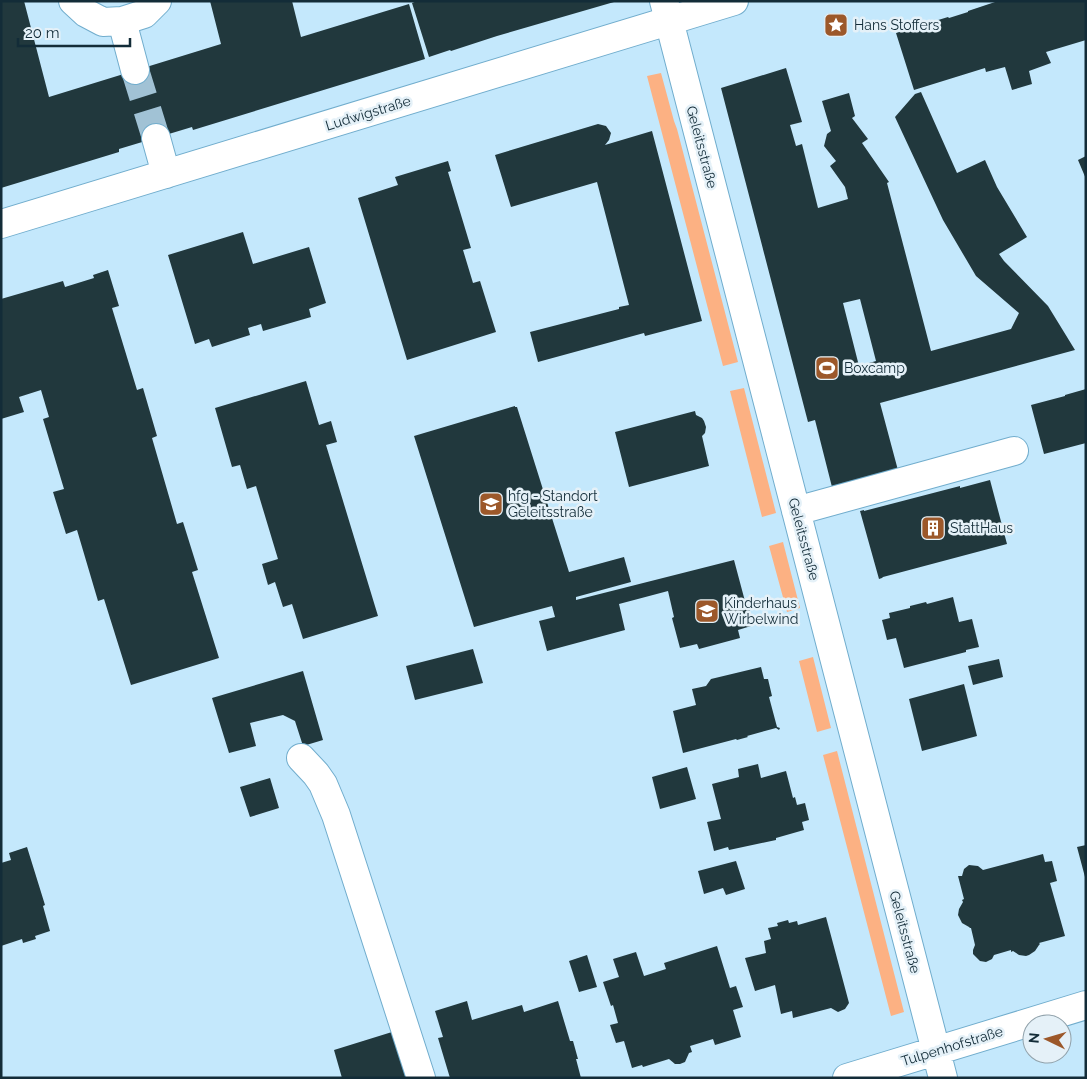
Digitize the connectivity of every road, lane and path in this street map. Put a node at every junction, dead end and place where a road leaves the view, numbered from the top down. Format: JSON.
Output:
{"nodes":[{"id":1,"x":73,"y":1,"type":"edge"},
{"id":2,"x":157,"y":1,"type":"edge"},
{"id":3,"x":734,"y":1,"type":"edge"},
{"id":4,"x":667,"y":11,"type":"edge"},
{"id":5,"x":122,"y":21,"type":"junction"},
{"id":6,"x":135,"y":70,"type":"tunnel mouth"},
{"id":7,"x":156,"y":138,"type":"tunnel mouth"},
{"id":8,"x":166,"y":174,"type":"junction"},
{"id":9,"x":1,"y":224,"type":"edge"},
{"id":10,"x":1014,"y":451,"type":"dead end"},
{"id":11,"x":796,"y":510,"type":"junction"},
{"id":12,"x":301,"y":758,"type":"dead end"},
{"id":13,"x":1086,"y":1005,"type":"edge"},
{"id":14,"x":936,"y":1050,"type":"junction"},
{"id":15,"x":421,"y":1078,"type":"edge"},
{"id":16,"x":847,"y":1078,"type":"edge"},
{"id":17,"x":943,"y":1078,"type":"edge"}],
"edges":[{"from":1,"to":5,"type":"street"},
{"from":2,"to":5,"type":"street"},
{"from":3,"to":4,"type":"street","name":"Ludwigstraße"},
{"from":4,"to":8,"type":"street","name":"Ludwigstraße"},
{"from":4,"to":11,"type":"street","name":"Geleitsstraße"},
{"from":5,"to":6,"type":"street"},
{"from":7,"to":8,"type":"street"},
{"from":8,"to":9,"type":"street","name":"Ludwigstraße"},
{"from":10,"to":11,"type":"street"},
{"from":11,"to":14,"type":"street","name":"Geleitsstraße"},
{"from":12,"to":15,"type":"street"},
{"from":13,"to":14,"type":"street","name":"Tulpenhofstraße"},
{"from":14,"to":16,"type":"street","name":"Tulpenhofstraße"},
{"from":14,"to":17,"type":"street","name":"Geleitsstraße"}]}
